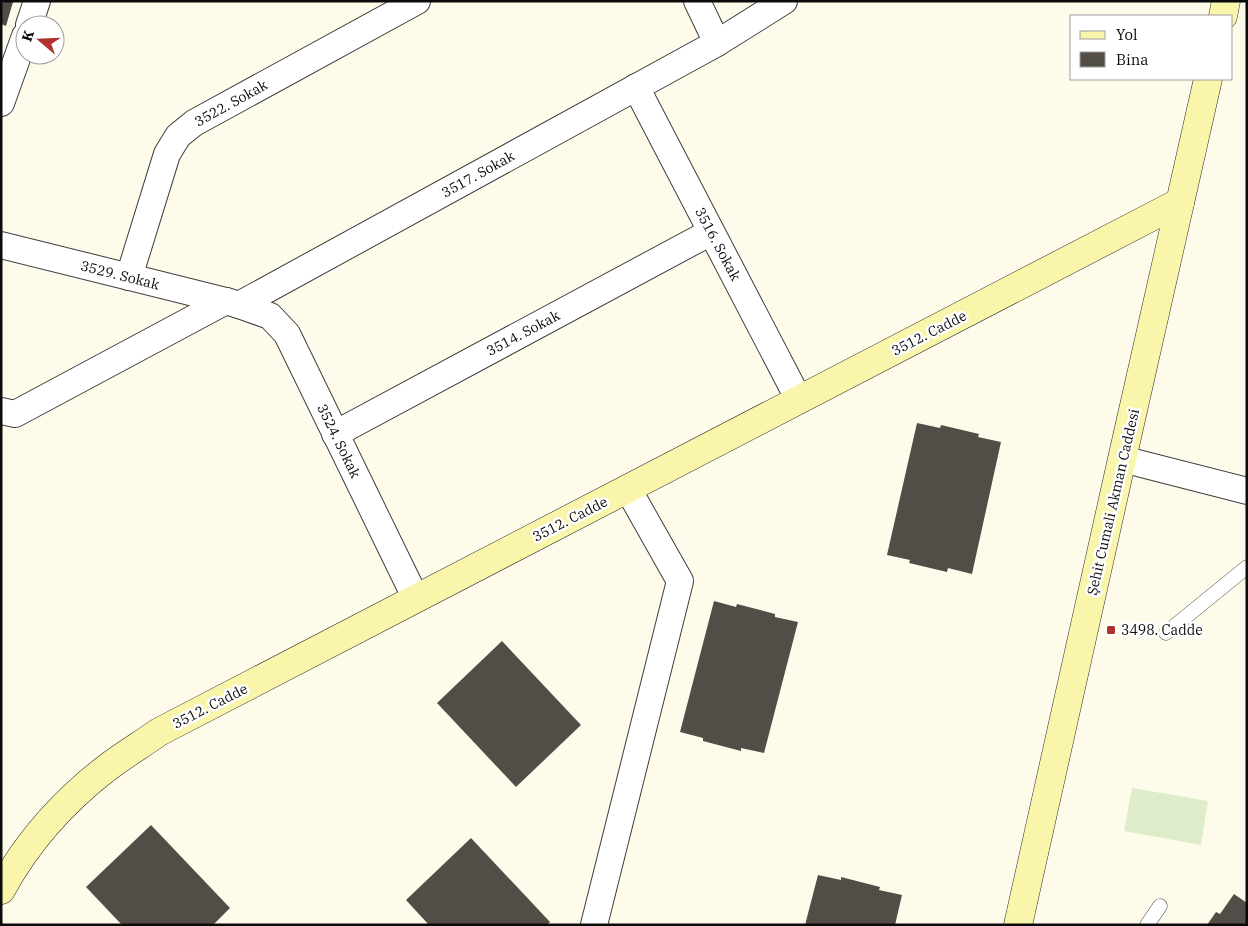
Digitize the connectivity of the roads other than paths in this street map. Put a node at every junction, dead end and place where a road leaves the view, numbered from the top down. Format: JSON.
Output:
{"nodes":[{"id":1,"x":417,"y":1,"type":"edge"},
{"id":2,"x":697,"y":1,"type":"edge"},
{"id":3,"x":784,"y":1,"type":"edge"},
{"id":4,"x":1226,"y":1,"type":"edge"},
{"id":5,"x":1223,"y":15,"type":"edge"},
{"id":6,"x":717,"y":43,"type":"junction"},
{"id":7,"x":15,"y":64,"type":"edge"},
{"id":8,"x":1208,"y":80,"type":"edge"},
{"id":9,"x":636,"y":87,"type":"junction"},
{"id":10,"x":1,"y":103,"type":"edge"},
{"id":11,"x":1180,"y":202,"type":"junction"},
{"id":12,"x":711,"y":232,"type":"junction"},
{"id":13,"x":1,"y":245,"type":"edge"},
{"id":14,"x":129,"y":277,"type":"junction"},
{"id":15,"x":233,"y":303,"type":"junction"},
{"id":16,"x":799,"y":400,"type":"junction"},
{"id":17,"x":1,"y":411,"type":"edge"},
{"id":18,"x":335,"y":434,"type":"junction"},
{"id":19,"x":1122,"y":459,"type":"junction"},
{"id":20,"x":628,"y":489,"type":"junction"},
{"id":21,"x":1247,"y":491,"type":"edge"},
{"id":22,"x":1247,"y":566,"type":"edge"},
{"id":23,"x":416,"y":599,"type":"junction"},
{"id":24,"x":1166,"y":633,"type":"dead end"},
{"id":25,"x":1,"y":890,"type":"edge"},
{"id":26,"x":1160,"y":906,"type":"dead end"},
{"id":27,"x":594,"y":925,"type":"edge"},
{"id":28,"x":1018,"y":925,"type":"edge"},
{"id":29,"x":1147,"y":925,"type":"edge"}],
"edges":[{"from":1,"to":14,"type":"street","name":"3522. Sokak"},
{"from":2,"to":6,"type":"street"},
{"from":3,"to":6,"type":"street","name":"3517. Sokak"},
{"from":4,"to":5,"type":"street"},
{"from":6,"to":9,"type":"street","name":"3517. Sokak"},
{"from":7,"to":10,"type":"street"},
{"from":8,"to":11,"type":"street","name":"Şehit Cumali Akman Caddesi"},
{"from":9,"to":12,"type":"street","name":"3516. Sokak"},
{"from":9,"to":15,"type":"street","name":"3517. Sokak"},
{"from":11,"to":16,"type":"street","name":"3512. Cadde"},
{"from":11,"to":19,"type":"street","name":"Şehit Cumali Akman Caddesi"},
{"from":12,"to":16,"type":"street","name":"3516. Sokak"},
{"from":12,"to":18,"type":"street","name":"3514. Sokak"},
{"from":13,"to":14,"type":"street","name":"3529. Sokak"},
{"from":14,"to":15,"type":"street","name":"3529. Sokak"},
{"from":15,"to":17,"type":"street","name":"3517. Sokak"},
{"from":15,"to":18,"type":"street","name":"3524. Sokak"},
{"from":16,"to":20,"type":"street","name":"3512. Cadde"},
{"from":18,"to":23,"type":"street","name":"3524. Sokak"},
{"from":19,"to":21,"type":"street"},
{"from":19,"to":28,"type":"street","name":"Şehit Cumali Akman Caddesi"},
{"from":20,"to":23,"type":"street","name":"3512. Cadde"},
{"from":20,"to":27,"type":"street"},
{"from":22,"to":24,"type":"lane"},
{"from":23,"to":25,"type":"street","name":"3512. Cadde"},
{"from":26,"to":29,"type":"lane"}]}
